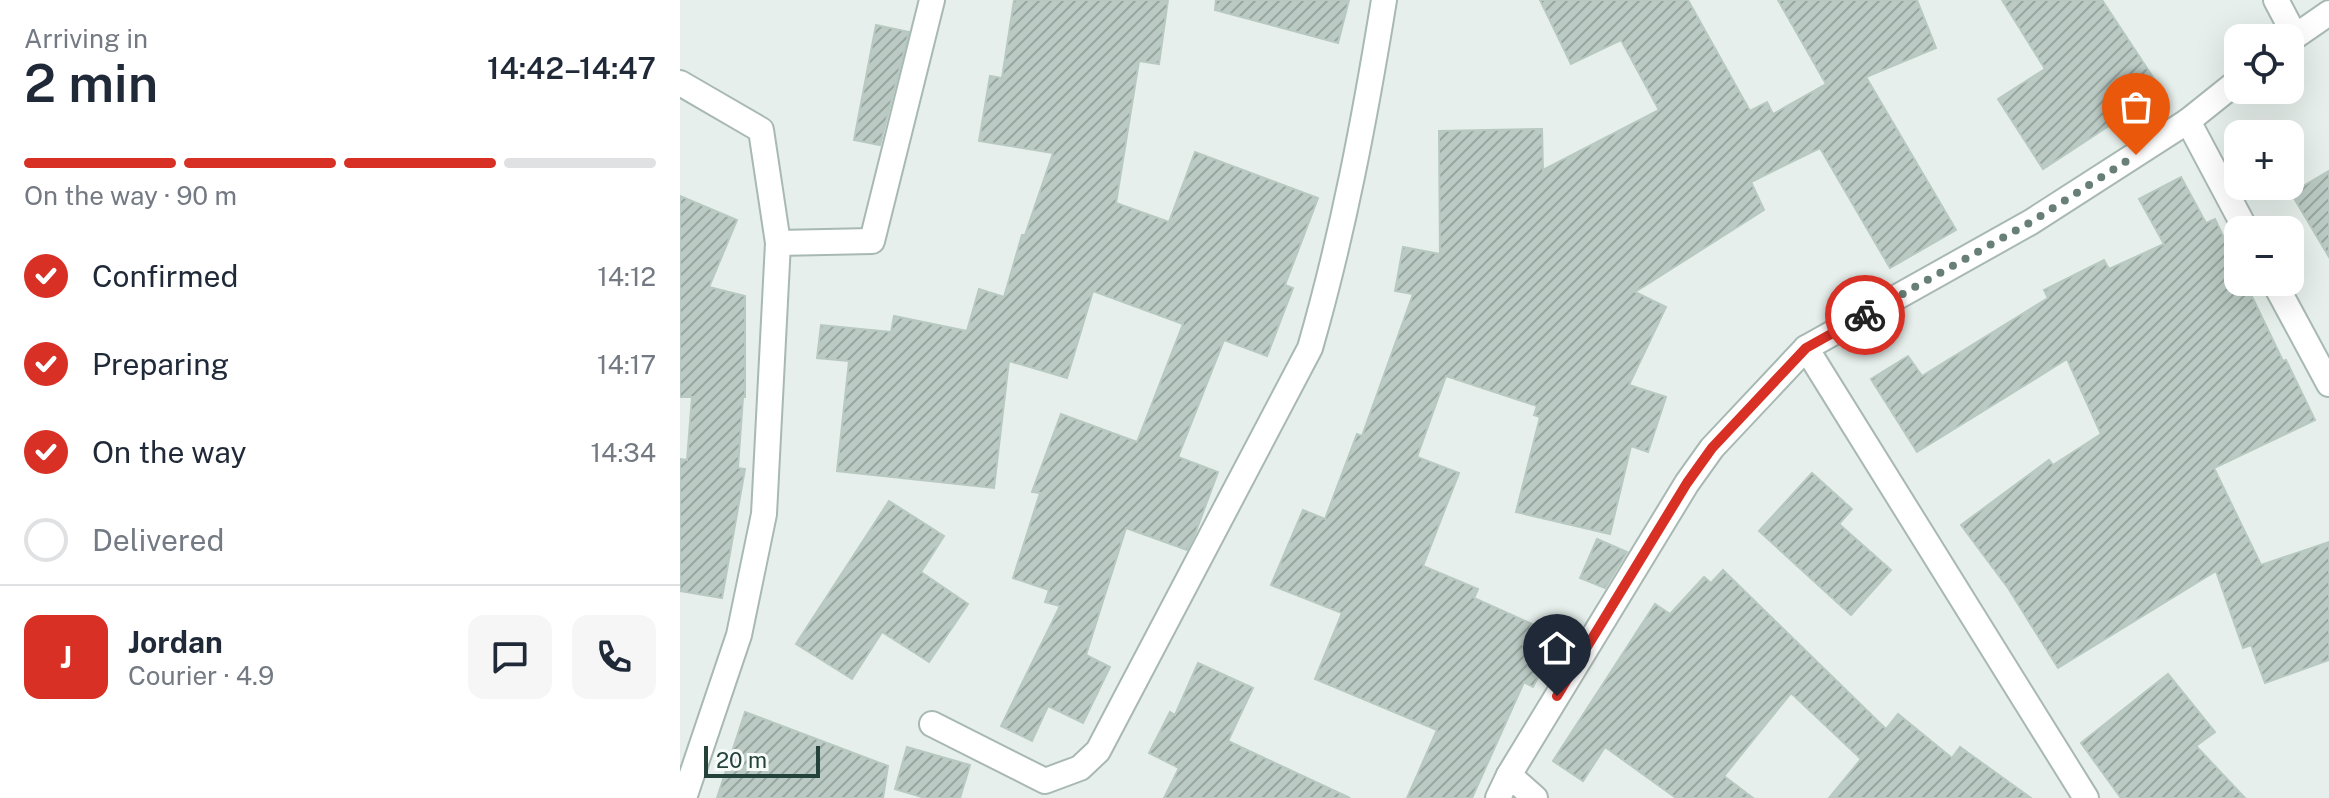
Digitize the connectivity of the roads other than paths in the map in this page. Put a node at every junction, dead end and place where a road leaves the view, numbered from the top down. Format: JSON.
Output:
{"nodes":[{"id":1,"x":932,"y":0,"type":"edge"},
{"id":2,"x":1384,"y":0,"type":"edge"},
{"id":3,"x":2276,"y":0,"type":"edge"},
{"id":4,"x":2329,"y":13,"type":"edge"},
{"id":5,"x":2287,"y":24,"type":"edge"},
{"id":6,"x":2304,"y":30,"type":"edge"},
{"id":7,"x":680,"y":83,"type":"edge"},
{"id":8,"x":2224,"y":92,"type":"edge"},
{"id":9,"x":2188,"y":121,"type":"junction"},
{"id":10,"x":2239,"y":216,"type":"edge"},
{"id":11,"x":778,"y":243,"type":"junction"},
{"id":12,"x":2282,"y":296,"type":"edge"},
{"id":13,"x":1806,"y":348,"type":"junction"},
{"id":14,"x":2329,"y":384,"type":"edge"},
{"id":15,"x":932,"y":724,"type":"dead end"},
{"id":16,"x":1509,"y":775,"type":"junction"},
{"id":17,"x":684,"y":798,"type":"edge"},
{"id":18,"x":1498,"y":798,"type":"edge"},
{"id":19,"x":1535,"y":798,"type":"edge"},
{"id":20,"x":2086,"y":798,"type":"edge"}],
"edges":[{"from":1,"to":11,"type":"street"},
{"from":2,"to":15,"type":"street"},
{"from":3,"to":5,"type":"street"},
{"from":4,"to":6,"type":"street"},
{"from":7,"to":11,"type":"street"},
{"from":8,"to":9,"type":"street"},
{"from":9,"to":10,"type":"street"},
{"from":9,"to":13,"type":"street"},
{"from":11,"to":17,"type":"street"},
{"from":12,"to":14,"type":"street"},
{"from":13,"to":16,"type":"street"},
{"from":13,"to":20,"type":"street"},
{"from":16,"to":18,"type":"street"},
{"from":16,"to":19,"type":"street"}]}
